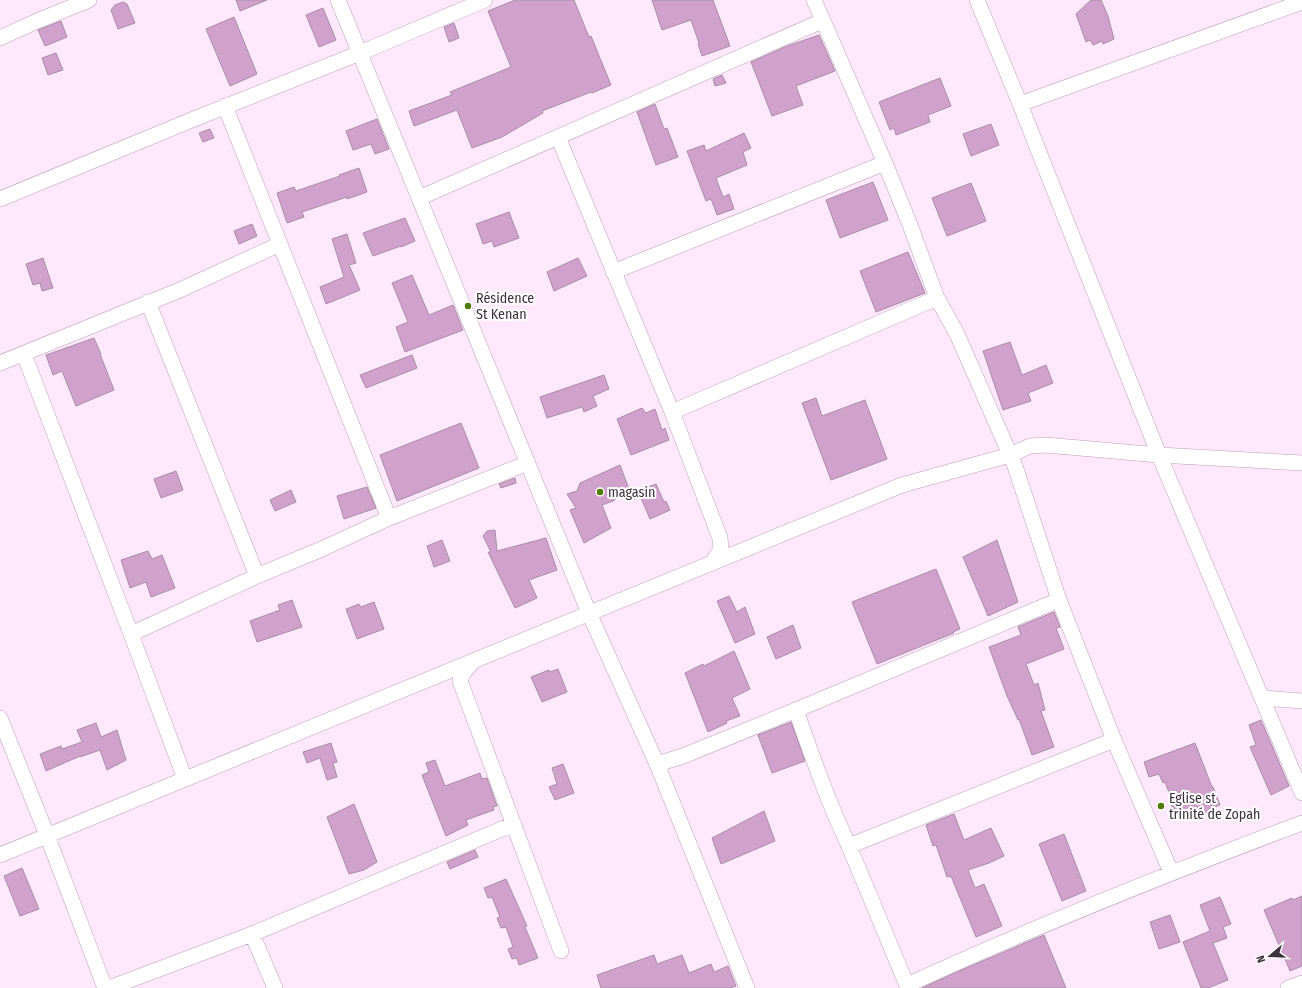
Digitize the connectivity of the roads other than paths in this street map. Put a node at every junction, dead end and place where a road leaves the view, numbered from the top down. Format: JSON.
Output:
{"nodes":[{"id":1,"x":89,"y":0,"type":"edge"},
{"id":2,"x":338,"y":0,"type":"edge"},
{"id":3,"x":485,"y":0,"type":"edge"},
{"id":4,"x":814,"y":0,"type":"edge"},
{"id":5,"x":977,"y":0,"type":"edge"},
{"id":6,"x":1302,"y":2,"type":"edge"},
{"id":7,"x":822,"y":21,"type":"junction"},
{"id":8,"x":0,"y":38,"type":"edge"},
{"id":9,"x":360,"y":53,"type":"junction"},
{"id":10,"x":1020,"y":104,"type":"junction"},
{"id":11,"x":225,"y":106,"type":"junction"},
{"id":12,"x":558,"y":137,"type":"junction"},
{"id":13,"x":885,"y":163,"type":"junction"},
{"id":14,"x":419,"y":198,"type":"junction"},
{"id":15,"x":0,"y":199,"type":"edge"},
{"id":16,"x":280,"y":244,"type":"junction"},
{"id":17,"x":613,"y":272,"type":"junction"},
{"id":18,"x":937,"y":298,"type":"junction"},
{"id":19,"x":148,"y":302,"type":"junction"},
{"id":20,"x":24,"y":354,"type":"junction"},
{"id":21,"x":0,"y":364,"type":"edge"},
{"id":22,"x":672,"y":412,"type":"junction"},
{"id":23,"x":1010,"y":455,"type":"junction"},
{"id":24,"x":1160,"y":455,"type":"junction"},
{"id":25,"x":528,"y":463,"type":"junction"},
{"id":26,"x":1302,"y":463,"type":"edge"},
{"id":27,"x":389,"y":518,"type":"junction"},
{"id":28,"x":712,"y":563,"type":"junction"},
{"id":29,"x":257,"y":576,"type":"junction"},
{"id":30,"x":1059,"y":600,"type":"junction"},
{"id":31,"x":589,"y":613,"type":"junction"},
{"id":32,"x":131,"y":634,"type":"junction"},
{"id":33,"x":475,"y":660,"type":"junction"},
{"id":34,"x":1262,"y":698,"type":"junction"},
{"id":35,"x":1302,"y":701,"type":"edge"},
{"id":36,"x":796,"y":710,"type":"junction"},
{"id":37,"x":0,"y":718,"type":"edge"},
{"id":38,"x":1114,"y":740,"type":"junction"},
{"id":39,"x":657,"y":764,"type":"junction"},
{"id":40,"x":185,"y":779,"type":"junction"},
{"id":41,"x":1302,"y":793,"type":"edge"},
{"id":42,"x":1302,"y":822,"type":"edge"},
{"id":43,"x":514,"y":824,"type":"junction"},
{"id":44,"x":47,"y":835,"type":"junction"},
{"id":45,"x":850,"y":846,"type":"junction"},
{"id":46,"x":0,"y":855,"type":"edge"},
{"id":47,"x":1172,"y":872,"type":"junction"},
{"id":48,"x":252,"y":934,"type":"junction"},
{"id":49,"x":561,"y":951,"type":"dead end"},
{"id":50,"x":1302,"y":982,"type":"edge"},
{"id":51,"x":907,"y":987,"type":"edge"},
{"id":52,"x":105,"y":988,"type":"edge"},
{"id":53,"x":109,"y":988,"type":"edge"},
{"id":54,"x":275,"y":988,"type":"edge"},
{"id":55,"x":747,"y":988,"type":"edge"},
{"id":56,"x":1288,"y":988,"type":"edge"}],
"edges":[{"from":1,"to":8,"type":"street"},
{"from":2,"to":9,"type":"street"},
{"from":3,"to":9,"type":"street"},
{"from":4,"to":7,"type":"street"},
{"from":5,"to":10,"type":"street"},
{"from":6,"to":10,"type":"street"},
{"from":7,"to":12,"type":"street"},
{"from":7,"to":13,"type":"street"},
{"from":9,"to":11,"type":"street"},
{"from":9,"to":14,"type":"street"},
{"from":10,"to":24,"type":"street"},
{"from":11,"to":15,"type":"street"},
{"from":11,"to":16,"type":"street"},
{"from":12,"to":14,"type":"street"},
{"from":12,"to":17,"type":"street"},
{"from":13,"to":17,"type":"street"},
{"from":13,"to":18,"type":"street"},
{"from":14,"to":25,"type":"street"},
{"from":16,"to":19,"type":"street"},
{"from":16,"to":27,"type":"street"},
{"from":17,"to":22,"type":"street"},
{"from":18,"to":22,"type":"street"},
{"from":18,"to":23,"type":"street"},
{"from":19,"to":20,"type":"street"},
{"from":19,"to":29,"type":"street"},
{"from":20,"to":21,"type":"street"},
{"from":20,"to":32,"type":"street"},
{"from":22,"to":28,"type":"street"},
{"from":23,"to":24,"type":"street"},
{"from":23,"to":28,"type":"street"},
{"from":23,"to":30,"type":"street"},
{"from":24,"to":26,"type":"street"},
{"from":24,"to":34,"type":"street"},
{"from":25,"to":27,"type":"street"},
{"from":25,"to":31,"type":"street"},
{"from":27,"to":29,"type":"street"},
{"from":28,"to":31,"type":"street"},
{"from":29,"to":32,"type":"street"},
{"from":30,"to":36,"type":"street"},
{"from":30,"to":38,"type":"street"},
{"from":31,"to":33,"type":"street"},
{"from":31,"to":39,"type":"street"},
{"from":32,"to":40,"type":"street"},
{"from":33,"to":40,"type":"street"},
{"from":33,"to":43,"type":"street"},
{"from":34,"to":35,"type":"street"},
{"from":34,"to":41,"type":"street"},
{"from":36,"to":39,"type":"street"},
{"from":36,"to":45,"type":"street"},
{"from":37,"to":44,"type":"street"},
{"from":38,"to":45,"type":"street"},
{"from":38,"to":47,"type":"street"},
{"from":39,"to":55,"type":"street"},
{"from":40,"to":44,"type":"street"},
{"from":42,"to":47,"type":"street"},
{"from":43,"to":48,"type":"street"},
{"from":43,"to":49,"type":"street"},
{"from":44,"to":46,"type":"street"},
{"from":44,"to":52,"type":"street"},
{"from":45,"to":51,"type":"street"},
{"from":47,"to":51,"type":"street"},
{"from":48,"to":53,"type":"street"},
{"from":48,"to":54,"type":"street"},
{"from":50,"to":56,"type":"street"}]}
